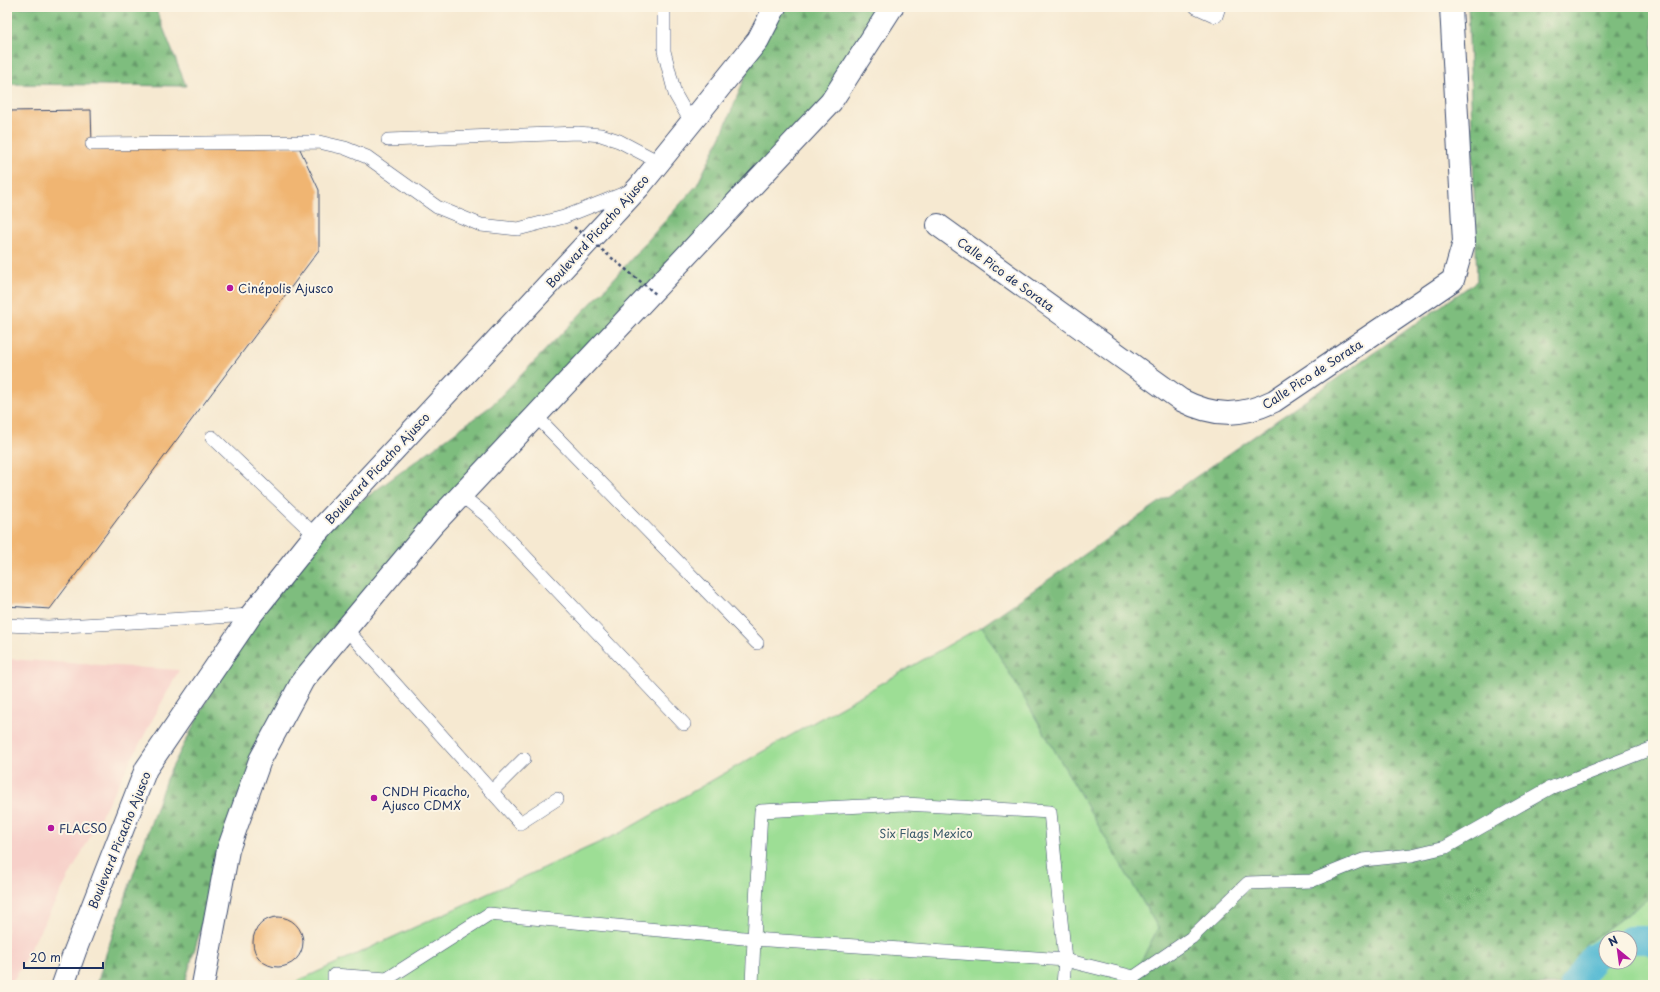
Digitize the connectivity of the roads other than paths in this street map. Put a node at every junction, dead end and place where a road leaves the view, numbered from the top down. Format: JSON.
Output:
{"nodes":[{"id":1,"x":664,"y":7,"type":"edge"},
{"id":2,"x":775,"y":7,"type":"edge"},
{"id":3,"x":892,"y":7,"type":"edge"},
{"id":4,"x":1196,"y":7,"type":"edge"},
{"id":5,"x":1219,"y":7,"type":"edge"},
{"id":6,"x":1451,"y":7,"type":"edge"},
{"id":7,"x":691,"y":122,"type":"junction"},
{"id":8,"x":388,"y":140,"type":"dead end"},
{"id":9,"x":92,"y":144,"type":"dead end"},
{"id":10,"x":659,"y":162,"type":"junction"},
{"id":11,"x":639,"y":187,"type":"junction"},
{"id":12,"x":938,"y":225,"type":"dead end"},
{"id":13,"x":536,"y":416,"type":"junction"},
{"id":14,"x":212,"y":437,"type":"dead end"},
{"id":15,"x":461,"y":495,"type":"junction"},
{"id":16,"x":315,"y":535,"type":"junction"},
{"id":17,"x":251,"y":615,"type":"junction"},
{"id":18,"x":7,"y":625,"type":"edge"},
{"id":19,"x":346,"y":629,"type":"junction"},
{"id":20,"x":757,"y":643,"type":"dead end"},
{"id":21,"x":684,"y":724,"type":"dead end"},
{"id":22,"x":1653,"y":748,"type":"edge"},
{"id":23,"x":524,"y":759,"type":"dead end"},
{"id":24,"x":492,"y":791,"type":"junction"},
{"id":25,"x":556,"y":799,"type":"dead end"},
{"id":26,"x":754,"y":939,"type":"junction"},
{"id":27,"x":1065,"y":960,"type":"junction"},
{"id":28,"x":63,"y":985,"type":"edge"},
{"id":29,"x":203,"y":985,"type":"edge"},
{"id":30,"x":334,"y":985,"type":"edge"},
{"id":31,"x":752,"y":985,"type":"edge"},
{"id":32,"x":1063,"y":985,"type":"edge"}],
"edges":[{"from":1,"to":7,"type":"lane"},
{"from":2,"to":7,"type":"main road","name":"Boulevard Picacho Ajusco"},
{"from":3,"to":13,"type":"main road"},
{"from":4,"to":5,"type":"lane"},
{"from":6,"to":12,"type":"main road","name":"Calle Pico de Sorata"},
{"from":7,"to":10,"type":"main road","name":"Boulevard Picacho Ajusco"},
{"from":8,"to":10,"type":"lane"},
{"from":9,"to":11,"type":"lane"},
{"from":10,"to":11,"type":"main road","name":"Boulevard Picacho Ajusco"},
{"from":11,"to":16,"type":"main road","name":"Boulevard Picacho Ajusco"},
{"from":13,"to":15,"type":"main road"},
{"from":13,"to":20,"type":"lane"},
{"from":14,"to":16,"type":"lane"},
{"from":15,"to":19,"type":"main road"},
{"from":15,"to":21,"type":"lane"},
{"from":16,"to":17,"type":"main road","name":"Boulevard Picacho Ajusco"},
{"from":17,"to":18,"type":"lane"},
{"from":17,"to":28,"type":"main road","name":"Boulevard Picacho Ajusco"},
{"from":19,"to":24,"type":"lane"},
{"from":19,"to":29,"type":"main road"},
{"from":22,"to":27,"type":"lane"},
{"from":23,"to":24,"type":"lane"},
{"from":24,"to":25,"type":"lane"},
{"from":26,"to":27,"type":"lane"},
{"from":26,"to":27,"type":"lane"},
{"from":26,"to":30,"type":"lane"},
{"from":26,"to":31,"type":"lane"},
{"from":27,"to":32,"type":"lane"}]}
